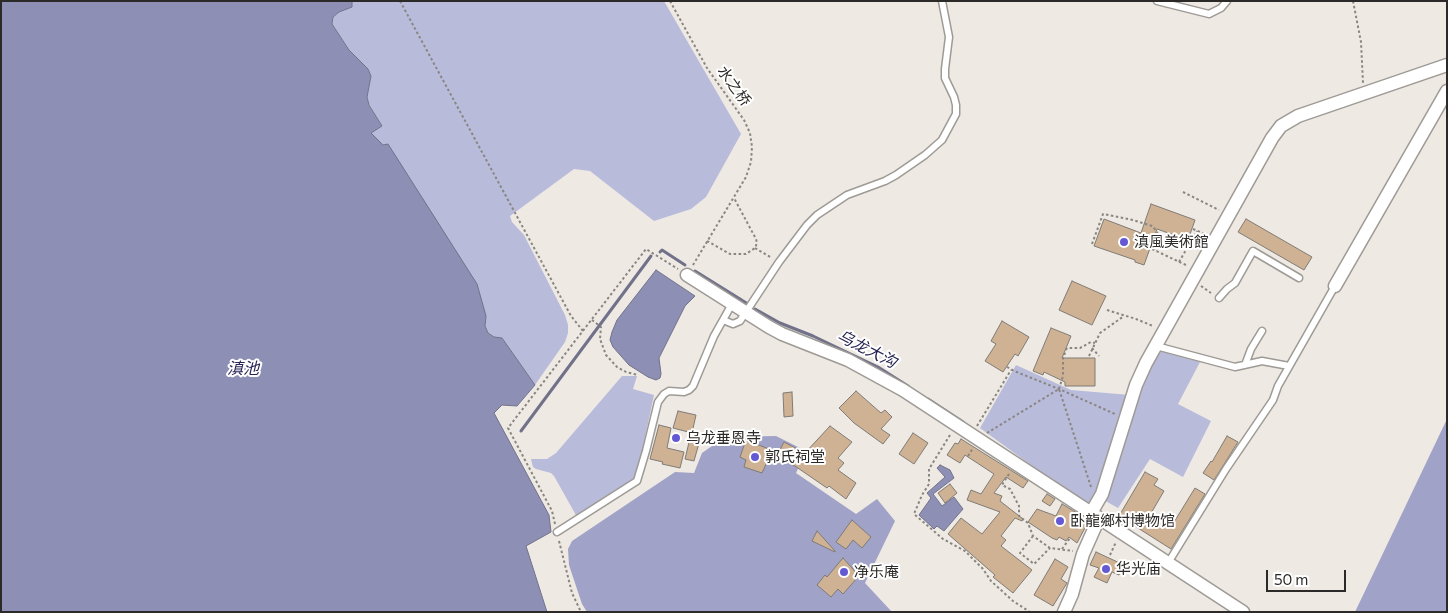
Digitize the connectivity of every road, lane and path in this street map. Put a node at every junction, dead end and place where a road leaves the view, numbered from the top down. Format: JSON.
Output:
{"nodes":[{"id":1,"x":400,"y":1,"type":"edge"},
{"id":2,"x":670,"y":1,"type":"edge"},
{"id":3,"x":942,"y":1,"type":"edge"},
{"id":4,"x":1157,"y":1,"type":"edge"},
{"id":5,"x":1227,"y":1,"type":"edge"},
{"id":6,"x":1353,"y":1,"type":"edge"},
{"id":7,"x":1447,"y":65,"type":"edge"},
{"id":8,"x":1447,"y":91,"type":"edge"},
{"id":9,"x":1367,"y":92,"type":"junction"},
{"id":10,"x":1183,"y":192,"type":"dead end"},
{"id":11,"x":733,"y":197,"type":"junction"},
{"id":12,"x":1229,"y":216,"type":"junction"},
{"id":13,"x":1197,"y":231,"type":"dead end"},
{"id":14,"x":706,"y":241,"type":"junction"},
{"id":15,"x":1092,"y":244,"type":"dead end"},
{"id":16,"x":755,"y":248,"type":"junction"},
{"id":17,"x":1152,"y":249,"type":"dead end"},
{"id":18,"x":1157,"y":251,"type":"junction"},
{"id":19,"x":779,"y":262,"type":"junction"},
{"id":20,"x":1180,"y":262,"type":"junction"},
{"id":21,"x":1198,"y":272,"type":"junction"},
{"id":22,"x":686,"y":275,"type":"junction"},
{"id":23,"x":1299,"y":278,"type":"dead end"},
{"id":24,"x":1335,"y":286,"type":"joint"},
{"id":25,"x":1219,"y":298,"type":"dead end"},
{"id":26,"x":732,"y":304,"type":"junction"},
{"id":27,"x":1108,"y":310,"type":"dead end"},
{"id":28,"x":747,"y":314,"type":"junction"},
{"id":29,"x":1125,"y":315,"type":"junction"},
{"id":30,"x":592,"y":320,"type":"junction"},
{"id":31,"x":723,"y":320,"type":"junction"},
{"id":32,"x":583,"y":331,"type":"junction"},
{"id":33,"x":1262,"y":331,"type":"dead end"},
{"id":34,"x":1164,"y":332,"type":"junction"},
{"id":35,"x":1095,"y":342,"type":"junction"},
{"id":36,"x":1156,"y":346,"type":"junction"},
{"id":37,"x":1092,"y":348,"type":"junction"},
{"id":38,"x":1089,"y":356,"type":"dead end"},
{"id":39,"x":1099,"y":356,"type":"dead end"},
{"id":40,"x":1245,"y":365,"type":"junction"},
{"id":41,"x":1290,"y":366,"type":"junction"},
{"id":42,"x":1007,"y":367,"type":"dead end"},
{"id":43,"x":1011,"y":370,"type":"junction"},
{"id":44,"x":638,"y":375,"type":"dead end"},
{"id":45,"x":1059,"y":389,"type":"junction"},
{"id":46,"x":1126,"y":418,"type":"junction"},
{"id":47,"x":955,"y":424,"type":"junction"},
{"id":48,"x":978,"y":433,"type":"junction"},
{"id":49,"x":1002,"y":484,"type":"dead end"},
{"id":50,"x":1096,"y":512,"type":"junction"},
{"id":51,"x":557,"y":532,"type":"junction"},
{"id":52,"x":1121,"y":532,"type":"junction"},
{"id":53,"x":1033,"y":536,"type":"junction"},
{"id":54,"x":1070,"y":538,"type":"dead end"},
{"id":55,"x":1050,"y":548,"type":"junction"},
{"id":56,"x":1062,"y":550,"type":"junction"},
{"id":57,"x":1083,"y":554,"type":"junction"},
{"id":58,"x":1110,"y":555,"type":"dead end"},
{"id":59,"x":1168,"y":563,"type":"junction"},
{"id":60,"x":581,"y":612,"type":"edge"},
{"id":61,"x":1030,"y":612,"type":"edge"},
{"id":62,"x":1064,"y":612,"type":"edge"},
{"id":63,"x":1243,"y":612,"type":"edge"}],
"edges":[{"from":1,"to":32,"type":"path"},
{"from":2,"to":11,"type":"path","name":"水之桥"},
{"from":3,"to":19,"type":"lane"},
{"from":4,"to":5,"type":"lane"},
{"from":6,"to":9,"type":"path"},
{"from":7,"to":9,"type":"street"},
{"from":8,"to":24,"type":"street"},
{"from":9,"to":12,"type":"street"},
{"from":10,"to":12,"type":"path"},
{"from":11,"to":14,"type":"path","name":"水之桥"},
{"from":11,"to":16,"type":"path"},
{"from":12,"to":21,"type":"street"},
{"from":13,"to":20,"type":"path"},
{"from":14,"to":16,"type":"path"},
{"from":14,"to":22,"type":"path","name":"水之桥"},
{"from":15,"to":18,"type":"path"},
{"from":16,"to":19,"type":"path"},
{"from":17,"to":18,"type":"path"},
{"from":18,"to":20,"type":"path"},
{"from":19,"to":28,"type":"lane"},
{"from":20,"to":21,"type":"path"},
{"from":21,"to":34,"type":"street"},
{"from":22,"to":26,"type":"street"},
{"from":22,"to":30,"type":"path"},
{"from":23,"to":25,"type":"lane"},
{"from":24,"to":41,"type":"lane"},
{"from":26,"to":28,"type":"street"},
{"from":26,"to":31,"type":"lane"},
{"from":27,"to":29,"type":"path"},
{"from":28,"to":31,"type":"lane"},
{"from":28,"to":47,"type":"street"},
{"from":29,"to":34,"type":"path"},
{"from":29,"to":35,"type":"path"},
{"from":30,"to":32,"type":"path"},
{"from":30,"to":44,"type":"path"},
{"from":31,"to":51,"type":"lane"},
{"from":32,"to":51,"type":"path"},
{"from":33,"to":40,"type":"lane"},
{"from":34,"to":36,"type":"street"},
{"from":35,"to":37,"type":"path"},
{"from":35,"to":45,"type":"path"},
{"from":36,"to":40,"type":"lane"},
{"from":36,"to":46,"type":"street"},
{"from":37,"to":38,"type":"path"},
{"from":37,"to":39,"type":"path"},
{"from":40,"to":41,"type":"lane"},
{"from":41,"to":59,"type":"lane"},
{"from":42,"to":43,"type":"path"},
{"from":43,"to":45,"type":"path"},
{"from":43,"to":48,"type":"path"},
{"from":45,"to":46,"type":"path"},
{"from":45,"to":48,"type":"path"},
{"from":45,"to":50,"type":"path"},
{"from":46,"to":50,"type":"street"},
{"from":47,"to":48,"type":"street"},
{"from":47,"to":61,"type":"path"},
{"from":48,"to":50,"type":"street"},
{"from":49,"to":53,"type":"path"},
{"from":50,"to":52,"type":"street"},
{"from":50,"to":57,"type":"street"},
{"from":51,"to":60,"type":"path"},
{"from":52,"to":58,"type":"path"},
{"from":52,"to":59,"type":"street"},
{"from":53,"to":55,"type":"path"},
{"from":53,"to":55,"type":"path"},
{"from":54,"to":56,"type":"path"},
{"from":55,"to":56,"type":"path"},
{"from":56,"to":57,"type":"path"},
{"from":57,"to":62,"type":"street"},
{"from":59,"to":63,"type":"street"}]}
